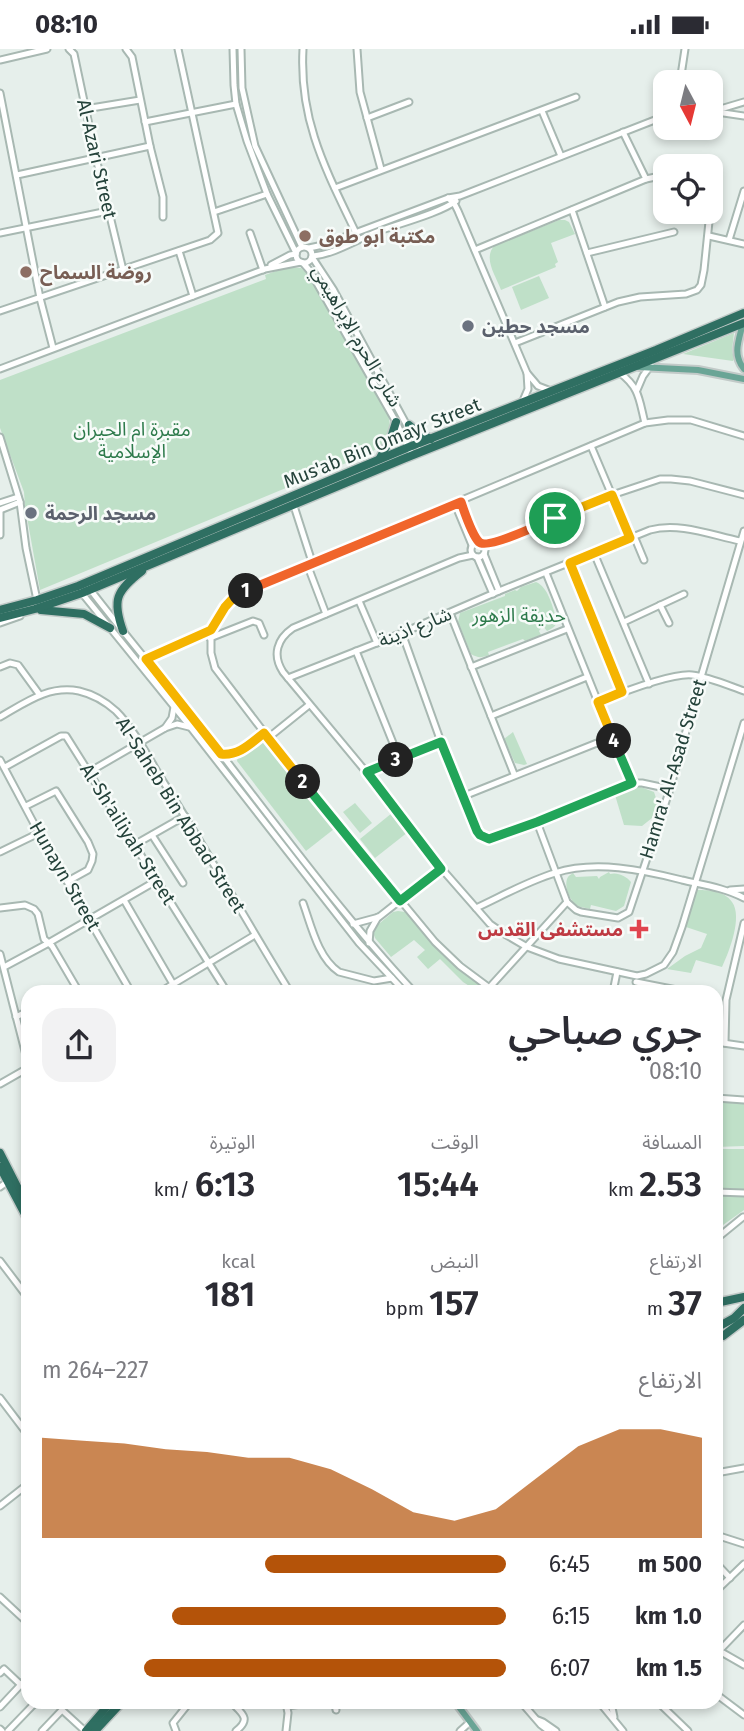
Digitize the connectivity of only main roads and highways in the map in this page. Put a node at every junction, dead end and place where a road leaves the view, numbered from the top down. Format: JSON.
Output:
{"nodes":[{"id":1,"x":744,"y":313,"type":"edge"},
{"id":2,"x":744,"y":323,"type":"edge"},
{"id":3,"x":634,"y":367,"type":"junction"},
{"id":4,"x":744,"y":369,"type":"edge"},
{"id":5,"x":744,"y":379,"type":"edge"},
{"id":6,"x":396,"y":422,"type":"road end"},
{"id":7,"x":408,"y":425,"type":"road end"},
{"id":8,"x":430,"y":439,"type":"junction"},
{"id":9,"x":415,"y":449,"type":"junction"},
{"id":10,"x":379,"y":460,"type":"junction"},
{"id":11,"x":153,"y":563,"type":"junction"},
{"id":12,"x":84,"y":588,"type":"junction"},
{"id":13,"x":33,"y":606,"type":"junction"},
{"id":14,"x":0,"y":608,"type":"edge"},
{"id":15,"x":0,"y":621,"type":"edge"},
{"id":16,"x":110,"y":628,"type":"road end"},
{"id":17,"x":122,"y":631,"type":"road end"},
{"id":18,"x":0,"y":1153,"type":"edge"},
{"id":19,"x":0,"y":1167,"type":"edge"},
{"id":20,"x":4,"y":1184,"type":"edge"},
{"id":21,"x":21,"y":1192,"type":"edge"},
{"id":22,"x":21,"y":1210,"type":"edge"},
{"id":23,"x":744,"y":1297,"type":"edge"},
{"id":24,"x":723,"y":1302,"type":"edge"},
{"id":25,"x":744,"y":1308,"type":"edge"},
{"id":26,"x":744,"y":1320,"type":"edge"},
{"id":27,"x":723,"y":1324,"type":"edge"},
{"id":28,"x":723,"y":1336,"type":"edge"},
{"id":29,"x":104,"y":1709,"type":"edge"},
{"id":30,"x":115,"y":1709,"type":"edge"},
{"id":31,"x":460,"y":1709,"type":"edge"},
{"id":32,"x":85,"y":1731,"type":"edge"},
{"id":33,"x":95,"y":1731,"type":"edge"},
{"id":34,"x":477,"y":1731,"type":"edge"}],
"edges":[{"from":1,"to":8,"type":"highway","name":"Mus'ab Bin Omayr Street"},
{"from":2,"to":3,"type":"highway","name":"Mus'ab Bin Omayr Street"},
{"from":2,"to":4,"type":"main road"},
{"from":3,"to":5,"type":"main road","name":"Mus'ab Bin Omayr Street"},
{"from":3,"to":9,"type":"highway","name":"Mus'ab Bin Omayr Street"},
{"from":6,"to":10,"type":"highway"},
{"from":7,"to":8,"type":"highway"},
{"from":8,"to":9,"type":"highway","name":"Mus'ab Bin Omayr Street"},
{"from":9,"to":10,"type":"highway","name":"Mus'ab Bin Omayr Street"},
{"from":9,"to":11,"type":"highway","name":"Mus'ab Bin Omayr Street"},
{"from":10,"to":12,"type":"highway","name":"Mus'ab Bin Omayr Street"},
{"from":11,"to":12,"type":"highway","name":"Mus'ab Bin Omayr Street"},
{"from":11,"to":17,"type":"highway"},
{"from":12,"to":13,"type":"highway","name":"Mus'ab Bin Omayr Street"},
{"from":13,"to":14,"type":"highway","name":"Mus'ab Bin Omayr Street"},
{"from":13,"to":15,"type":"highway","name":"Mus'ab Bin Omayr Street"},
{"from":13,"to":16,"type":"highway"},
{"from":18,"to":21,"type":"highway"},
{"from":19,"to":20,"type":"highway"},
{"from":20,"to":22,"type":"highway"},
{"from":23,"to":24,"type":"highway"},
{"from":25,"to":27,"type":"highway"},
{"from":26,"to":28,"type":"highway"},
{"from":29,"to":32,"type":"highway"},
{"from":30,"to":33,"type":"highway"},
{"from":31,"to":34,"type":"main road"}]}
